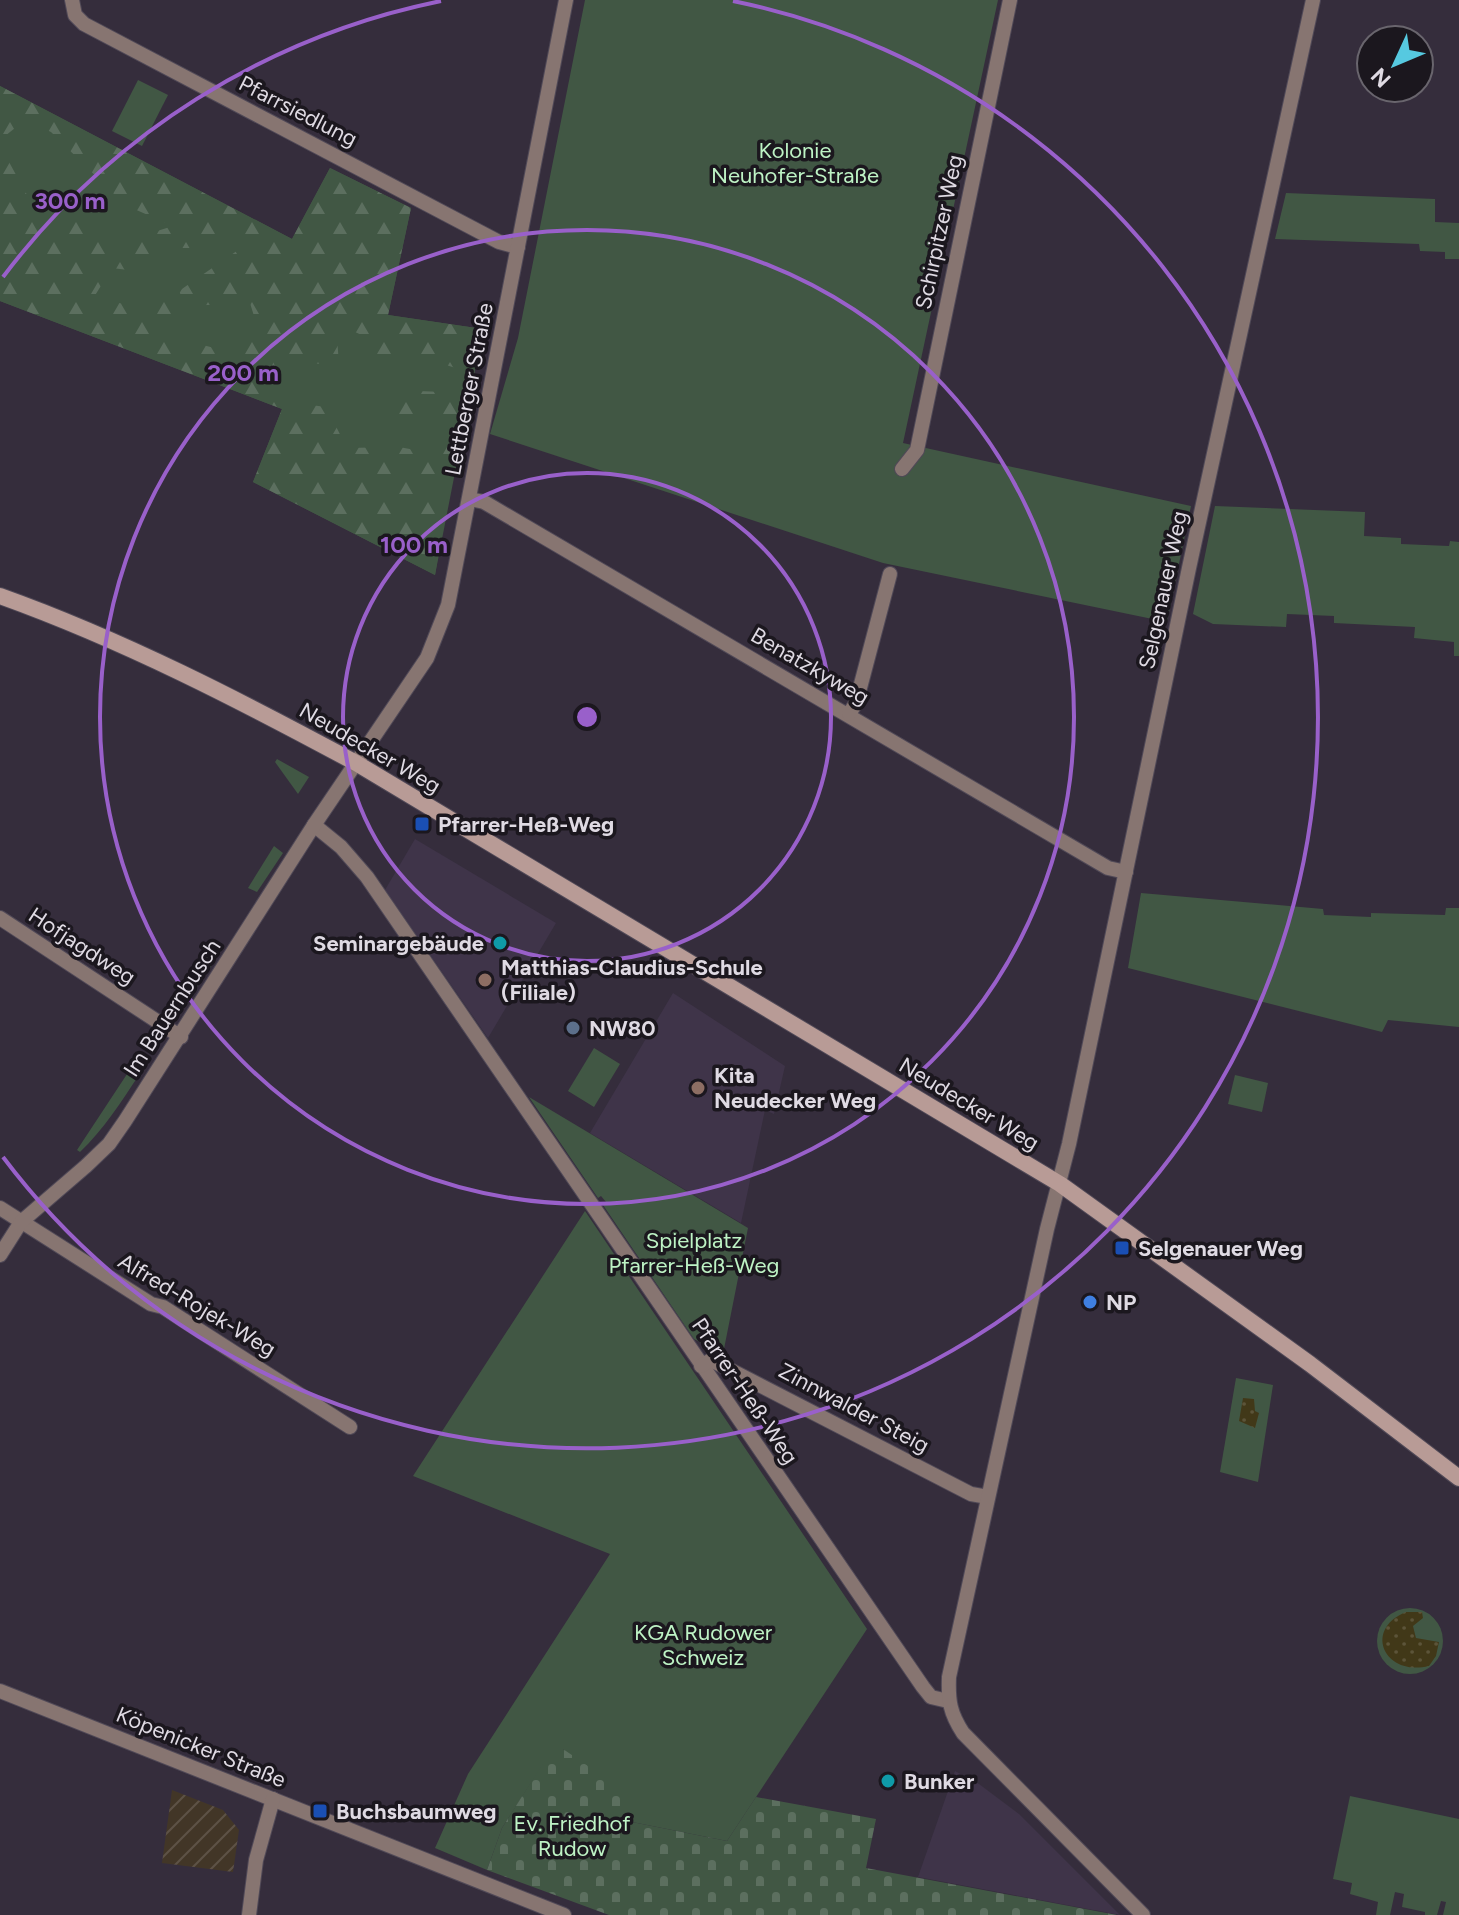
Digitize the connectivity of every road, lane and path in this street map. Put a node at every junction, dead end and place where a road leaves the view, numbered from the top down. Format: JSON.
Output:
{"nodes":[{"id":1,"x":72,"y":0,"type":"edge"},
{"id":2,"x":566,"y":0,"type":"edge"},
{"id":3,"x":1010,"y":0,"type":"edge"},
{"id":4,"x":1313,"y":0,"type":"edge"},
{"id":5,"x":518,"y":247,"type":"junction"},
{"id":6,"x":902,"y":469,"type":"dead end"},
{"id":7,"x":470,"y":499,"type":"junction"},
{"id":8,"x":890,"y":574,"type":"dead end"},
{"id":9,"x":0,"y":596,"type":"edge"},
{"id":10,"x":849,"y":714,"type":"junction"},
{"id":11,"x":356,"y":763,"type":"junction"},
{"id":12,"x":314,"y":825,"type":"junction"},
{"id":13,"x":1126,"y":872,"type":"junction"},
{"id":14,"x":0,"y":918,"type":"edge"},
{"id":15,"x":181,"y":1037,"type":"junction"},
{"id":16,"x":1060,"y":1184,"type":"junction"},
{"id":17,"x":0,"y":1208,"type":"edge"},
{"id":18,"x":21,"y":1222,"type":"junction"},
{"id":19,"x":0,"y":1255,"type":"edge"},
{"id":20,"x":701,"y":1366,"type":"junction"},
{"id":21,"x":350,"y":1427,"type":"dead end"},
{"id":22,"x":1459,"y":1478,"type":"edge"},
{"id":23,"x":988,"y":1497,"type":"junction"},
{"id":24,"x":0,"y":1691,"type":"edge"},
{"id":25,"x":948,"y":1701,"type":"junction"},
{"id":26,"x":273,"y":1799,"type":"junction"},
{"id":27,"x":249,"y":1915,"type":"edge"},
{"id":28,"x":564,"y":1915,"type":"edge"},
{"id":29,"x":1143,"y":1915,"type":"edge"}],
"edges":[{"from":1,"to":5,"type":"street","name":"Pfarrsiedlung"},
{"from":2,"to":5,"type":"street","name":"Lettberger Straße"},
{"from":3,"to":6,"type":"street","name":"Schirpitzer Weg"},
{"from":4,"to":13,"type":"street","name":"Selgenauer Weg"},
{"from":5,"to":7,"type":"street","name":"Lettberger Straße"},
{"from":7,"to":10,"type":"street","name":"Benatzkyweg"},
{"from":7,"to":11,"type":"street","name":"Lettberger Straße"},
{"from":8,"to":10,"type":"street"},
{"from":9,"to":11,"type":"street","name":"Neudecker Weg"},
{"from":10,"to":13,"type":"street","name":"Benatzkyweg"},
{"from":11,"to":12,"type":"street","name":"Im Bauernbusch"},
{"from":11,"to":16,"type":"street","name":"Neudecker Weg"},
{"from":12,"to":15,"type":"street","name":"Im Bauernbusch"},
{"from":12,"to":20,"type":"street","name":"Pfarrer-Heß-Weg"},
{"from":13,"to":16,"type":"street","name":"Selgenauer Weg"},
{"from":14,"to":15,"type":"street","name":"Hofjagdweg"},
{"from":15,"to":18,"type":"street","name":"Im Bauernbusch"},
{"from":16,"to":22,"type":"street","name":"Neudecker Weg"},
{"from":16,"to":23,"type":"street","name":"Selgenauer Weg"},
{"from":17,"to":18,"type":"street","name":"Alfred-Rojek-Weg"},
{"from":18,"to":19,"type":"street","name":"Im Bauernbusch"},
{"from":18,"to":21,"type":"street","name":"Alfred-Rojek-Weg"},
{"from":20,"to":23,"type":"street","name":"Zinnwalder Steig"},
{"from":20,"to":25,"type":"street","name":"Pfarrer-Heß-Weg"},
{"from":23,"to":25,"type":"street","name":"Selgenauer Weg"},
{"from":24,"to":26,"type":"street","name":"Köpenicker Straße"},
{"from":25,"to":29,"type":"street"},
{"from":26,"to":27,"type":"street"},
{"from":26,"to":28,"type":"street","name":"Köpenicker Straße"}]}
